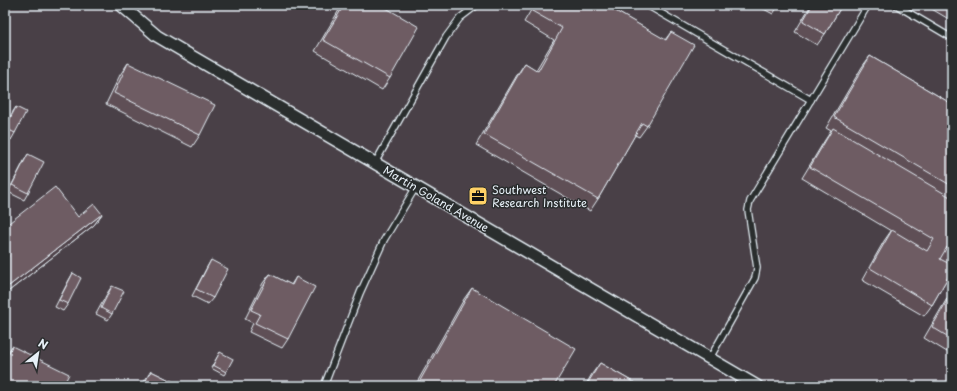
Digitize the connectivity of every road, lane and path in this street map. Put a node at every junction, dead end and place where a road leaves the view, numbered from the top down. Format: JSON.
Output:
{"nodes":[{"id":1,"x":121,"y":5,"type":"edge"},
{"id":2,"x":477,"y":5,"type":"edge"},
{"id":3,"x":647,"y":5,"type":"edge"},
{"id":4,"x":868,"y":5,"type":"edge"},
{"id":5,"x":896,"y":5,"type":"edge"},
{"id":6,"x":952,"y":38,"type":"edge"},
{"id":7,"x":811,"y":100,"type":"junction"},
{"id":8,"x":375,"y":163,"type":"junction"},
{"id":9,"x":416,"y":187,"type":"junction"},
{"id":10,"x":710,"y":358,"type":"junction"},
{"id":11,"x":324,"y":386,"type":"edge"},
{"id":12,"x":757,"y":386,"type":"edge"}],
"edges":[{"from":1,"to":8,"type":"street","name":"Martin Goland Avenue"},
{"from":2,"to":8,"type":"lane"},
{"from":3,"to":7,"type":"lane"},
{"from":4,"to":7,"type":"lane"},
{"from":5,"to":6,"type":"lane"},
{"from":7,"to":10,"type":"lane"},
{"from":8,"to":9,"type":"street","name":"Martin Goland Avenue"},
{"from":9,"to":10,"type":"street","name":"Martin Goland Avenue"},
{"from":9,"to":11,"type":"lane"},
{"from":10,"to":12,"type":"street","name":"Martin Goland Avenue"}]}
